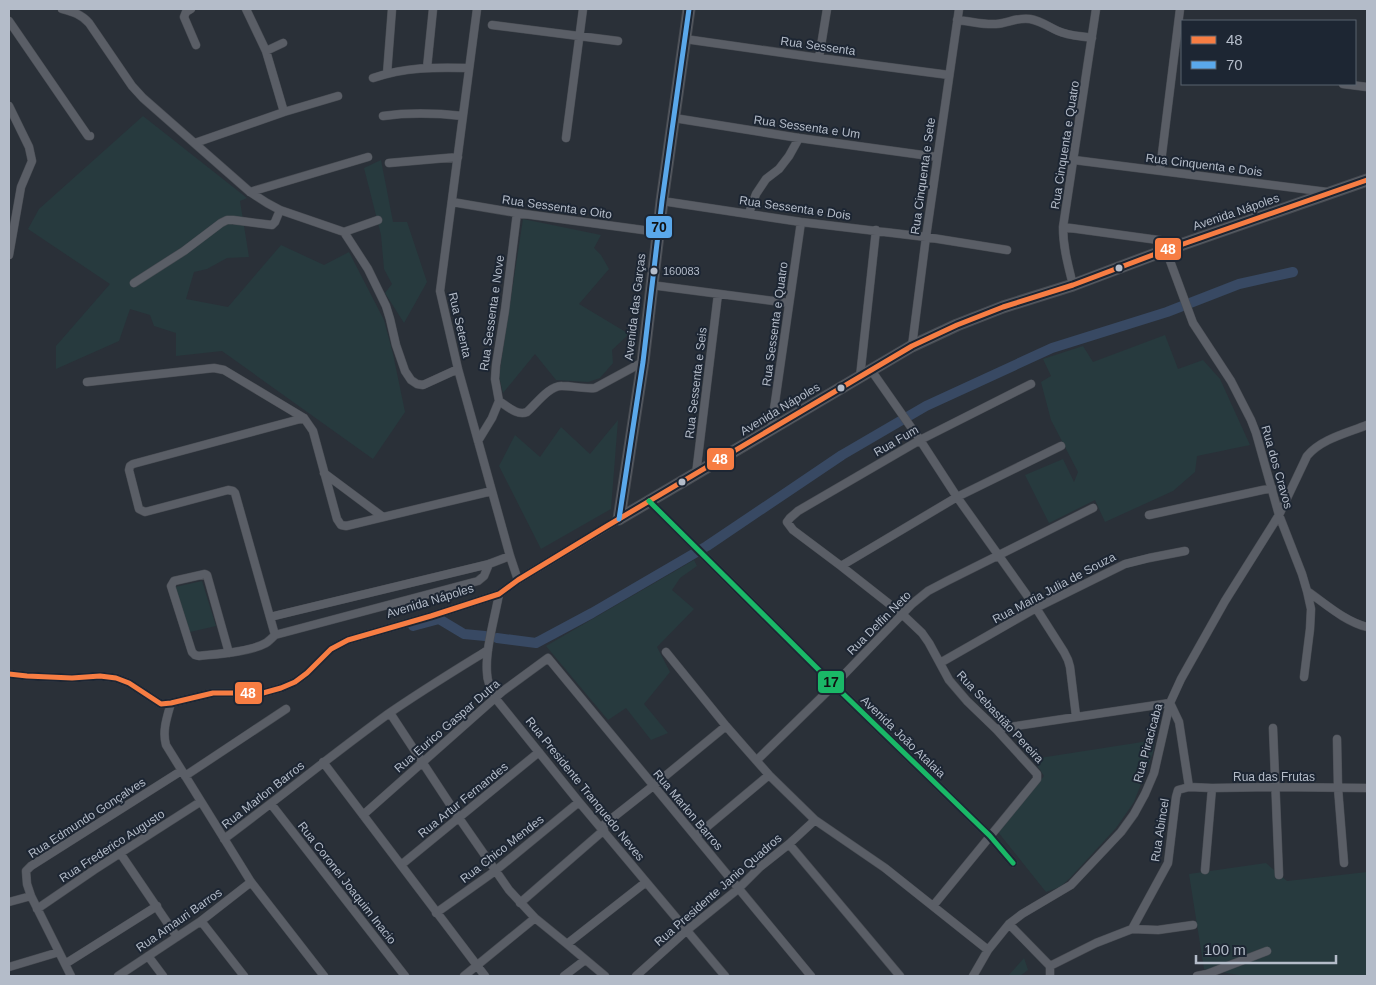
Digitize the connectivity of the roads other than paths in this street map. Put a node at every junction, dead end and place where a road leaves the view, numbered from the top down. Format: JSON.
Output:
{"nodes":[{"id":1,"x":62,"y":9,"type":"edge"},
{"id":2,"x":191,"y":9,"type":"edge"},
{"id":3,"x":246,"y":9,"type":"edge"},
{"id":4,"x":392,"y":9,"type":"edge"},
{"id":5,"x":433,"y":9,"type":"edge"},
{"id":6,"x":477,"y":9,"type":"edge"},
{"id":7,"x":583,"y":9,"type":"edge"},
{"id":8,"x":689,"y":9,"type":"edge"},
{"id":9,"x":827,"y":9,"type":"edge"},
{"id":10,"x":959,"y":9,"type":"edge"},
{"id":11,"x":1096,"y":9,"type":"edge"},
{"id":12,"x":1180,"y":9,"type":"edge"},
{"id":13,"x":958,"y":20,"type":"junction"},
{"id":14,"x":9,"y":21,"type":"edge"},
{"id":15,"x":492,"y":25,"type":"dead end"},
{"id":16,"x":579,"y":36,"type":"junction"},
{"id":17,"x":1092,"y":38,"type":"junction"},
{"id":18,"x":685,"y":39,"type":"junction"},
{"id":19,"x":618,"y":41,"type":"dead end"},
{"id":20,"x":284,"y":43,"type":"dead end"},
{"id":21,"x":196,"y":45,"type":"dead end"},
{"id":22,"x":266,"y":50,"type":"junction"},
{"id":23,"x":819,"y":58,"type":"junction"},
{"id":24,"x":1173,"y":62,"type":"junction"},
{"id":25,"x":1181,"y":63,"type":"edge"},
{"id":26,"x":427,"y":68,"type":"junction"},
{"id":27,"x":469,"y":68,"type":"junction"},
{"id":28,"x":386,"y":74,"type":"junction"},
{"id":29,"x":949,"y":75,"type":"junction"},
{"id":30,"x":373,"y":78,"type":"dead end"},
{"id":31,"x":1351,"y":85,"type":"edge"},
{"id":32,"x":1367,"y":87,"type":"edge"},
{"id":33,"x":338,"y":96,"type":"dead end"},
{"id":34,"x":9,"y":106,"type":"edge"},
{"id":35,"x":284,"y":112,"type":"junction"},
{"id":36,"x":384,"y":116,"type":"dead end"},
{"id":37,"x":463,"y":116,"type":"junction"},
{"id":38,"x":674,"y":118,"type":"junction"},
{"id":39,"x":90,"y":136,"type":"dead end"},
{"id":40,"x":566,"y":138,"type":"dead end"},
{"id":41,"x":799,"y":138,"type":"junction"},
{"id":42,"x":195,"y":143,"type":"junction"},
{"id":43,"x":368,"y":157,"type":"dead end"},
{"id":44,"x":458,"y":157,"type":"junction"},
{"id":45,"x":937,"y":157,"type":"junction"},
{"id":46,"x":1074,"y":160,"type":"junction"},
{"id":47,"x":388,"y":163,"type":"dead end"},
{"id":48,"x":1160,"y":170,"type":"junction"},
{"id":49,"x":1367,"y":180,"type":"edge"},
{"id":50,"x":250,"y":192,"type":"junction"},
{"id":51,"x":1332,"y":193,"type":"junction"},
{"id":52,"x":662,"y":201,"type":"junction"},
{"id":53,"x":452,"y":202,"type":"junction"},
{"id":54,"x":280,"y":210,"type":"junction"},
{"id":55,"x":517,"y":213,"type":"junction"},
{"id":56,"x":749,"y":213,"type":"junction"},
{"id":57,"x":378,"y":220,"type":"dead end"},
{"id":58,"x":801,"y":222,"type":"junction"},
{"id":59,"x":1064,"y":227,"type":"junction"},
{"id":60,"x":876,"y":230,"type":"junction"},
{"id":61,"x":344,"y":232,"type":"junction"},
{"id":62,"x":658,"y":232,"type":"junction"},
{"id":63,"x":926,"y":237,"type":"junction"},
{"id":64,"x":1184,"y":244,"type":"junction"},
{"id":65,"x":1007,"y":250,"type":"dead end"},
{"id":66,"x":1166,"y":250,"type":"junction"},
{"id":67,"x":9,"y":255,"type":"edge"},
{"id":68,"x":134,"y":283,"type":"dead end"},
{"id":69,"x":651,"y":285,"type":"junction"},
{"id":70,"x":1073,"y":285,"type":"junction"},
{"id":71,"x":718,"y":294,"type":"junction"},
{"id":72,"x":790,"y":303,"type":"junction"},
{"id":73,"x":912,"y":346,"type":"junction"},
{"id":74,"x":643,"y":362,"type":"junction"},
{"id":75,"x":458,"y":369,"type":"junction"},
{"id":76,"x":871,"y":370,"type":"junction"},
{"id":77,"x":860,"y":378,"type":"junction"},
{"id":78,"x":87,"y":382,"type":"dead end"},
{"id":79,"x":1031,"y":384,"type":"dead end"},
{"id":80,"x":498,"y":401,"type":"junction"},
{"id":81,"x":304,"y":418,"type":"junction"},
{"id":82,"x":1367,"y":425,"type":"edge"},
{"id":83,"x":771,"y":430,"type":"junction"},
{"id":84,"x":920,"y":440,"type":"junction"},
{"id":85,"x":478,"y":441,"type":"junction"},
{"id":86,"x":1061,"y":446,"type":"dead end"},
{"id":87,"x":324,"y":472,"type":"junction"},
{"id":88,"x":696,"y":474,"type":"junction"},
{"id":89,"x":1272,"y":488,"type":"junction"},
{"id":90,"x":492,"y":491,"type":"junction"},
{"id":91,"x":956,"y":497,"type":"junction"},
{"id":92,"x":649,"y":501,"type":"junction"},
{"id":93,"x":1093,"y":508,"type":"dead end"},
{"id":94,"x":1149,"y":515,"type":"dead end"},
{"id":95,"x":1279,"y":515,"type":"junction"},
{"id":96,"x":383,"y":517,"type":"junction"},
{"id":97,"x":619,"y":519,"type":"junction"},
{"id":98,"x":793,"y":530,"type":"joint"},
{"id":99,"x":1185,"y":551,"type":"dead end"},
{"id":100,"x":998,"y":555,"type":"junction"},
{"id":101,"x":510,"y":556,"type":"junction"},
{"id":102,"x":488,"y":564,"type":"junction"},
{"id":103,"x":841,"y":566,"type":"junction"},
{"id":104,"x":518,"y":580,"type":"junction"},
{"id":105,"x":1307,"y":590,"type":"junction"},
{"id":106,"x":499,"y":594,"type":"junction"},
{"id":107,"x":1036,"y":608,"type":"junction"},
{"id":108,"x":902,"y":614,"type":"junction"},
{"id":109,"x":270,"y":617,"type":"junction"},
{"id":110,"x":1367,"y":627,"type":"edge"},
{"id":111,"x":275,"y":636,"type":"junction"},
{"id":112,"x":488,"y":650,"type":"junction"},
{"id":113,"x":666,"y":652,"type":"dead end"},
{"id":114,"x":229,"y":653,"type":"junction"},
{"id":115,"x":548,"y":658,"type":"joint"},
{"id":116,"x":940,"y":662,"type":"junction"},
{"id":117,"x":9,"y":675,"type":"edge"},
{"id":118,"x":1304,"y":677,"type":"dead end"},
{"id":119,"x":834,"y":685,"type":"junction"},
{"id":120,"x":496,"y":699,"type":"junction"},
{"id":121,"x":171,"y":703,"type":"junction"},
{"id":122,"x":1170,"y":703,"type":"junction"},
{"id":123,"x":286,"y":709,"type":"dead end"},
{"id":124,"x":390,"y":713,"type":"junction"},
{"id":125,"x":1076,"y":716,"type":"junction"},
{"id":126,"x":726,"y":726,"type":"junction"},
{"id":127,"x":1273,"y":728,"type":"dead end"},
{"id":128,"x":996,"y":729,"type":"junction"},
{"id":129,"x":1337,"y":739,"type":"dead end"},
{"id":130,"x":539,"y":752,"type":"junction"},
{"id":131,"x":757,"y":760,"type":"junction"},
{"id":132,"x":323,"y":762,"type":"junction"},
{"id":133,"x":423,"y":762,"type":"junction"},
{"id":134,"x":183,"y":773,"type":"junction"},
{"id":135,"x":769,"y":775,"type":"junction"},
{"id":136,"x":653,"y":786,"type":"junction"},
{"id":137,"x":1185,"y":787,"type":"junction"},
{"id":138,"x":1274,"y":787,"type":"junction"},
{"id":139,"x":1212,"y":788,"type":"junction"},
{"id":140,"x":1338,"y":788,"type":"junction"},
{"id":141,"x":1367,"y":788,"type":"edge"},
{"id":142,"x":200,"y":802,"type":"junction"},
{"id":143,"x":579,"y":802,"type":"junction"},
{"id":144,"x":271,"y":804,"type":"junction"},
{"id":145,"x":363,"y":815,"type":"junction"},
{"id":146,"x":459,"y":818,"type":"junction"},
{"id":147,"x":815,"y":820,"type":"junction"},
{"id":148,"x":602,"y":829,"type":"junction"},
{"id":149,"x":696,"y":836,"type":"junction"},
{"id":150,"x":990,"y":836,"type":"junction"},
{"id":151,"x":224,"y":839,"type":"junction"},
{"id":152,"x":789,"y":844,"type":"junction"},
{"id":153,"x":120,"y":853,"type":"junction"},
{"id":154,"x":1013,"y":863,"type":"dead end"},
{"id":155,"x":1344,"y":863,"type":"dead end"},
{"id":156,"x":401,"y":865,"type":"junction"},
{"id":157,"x":1205,"y":870,"type":"dead end"},
{"id":158,"x":495,"y":871,"type":"junction"},
{"id":159,"x":1279,"y":875,"type":"dead end"},
{"id":160,"x":251,"y":882,"type":"junction"},
{"id":161,"x":646,"y":882,"type":"junction"},
{"id":162,"x":738,"y":889,"type":"junction"},
{"id":163,"x":31,"y":896,"type":"junction"},
{"id":164,"x":9,"y":902,"type":"edge"},
{"id":165,"x":520,"y":903,"type":"junction"},
{"id":166,"x":158,"y":906,"type":"junction"},
{"id":167,"x":933,"y":906,"type":"junction"},
{"id":168,"x":37,"y":909,"type":"junction"},
{"id":169,"x":436,"y":913,"type":"junction"},
{"id":170,"x":535,"y":918,"type":"junction"},
{"id":171,"x":201,"y":921,"type":"junction"},
{"id":172,"x":1009,"y":924,"type":"junction"},
{"id":173,"x":1193,"y":925,"type":"dead end"},
{"id":174,"x":1132,"y":929,"type":"junction"},
{"id":175,"x":686,"y":931,"type":"junction"},
{"id":176,"x":177,"y":937,"type":"junction"},
{"id":177,"x":567,"y":944,"type":"junction"},
{"id":178,"x":988,"y":950,"type":"junction"},
{"id":179,"x":1267,"y":950,"type":"dead end"},
{"id":180,"x":59,"y":952,"type":"junction"},
{"id":181,"x":148,"y":956,"type":"junction"},
{"id":182,"x":585,"y":960,"type":"junction"},
{"id":183,"x":65,"y":964,"type":"junction"},
{"id":184,"x":1050,"y":966,"type":"junction"},
{"id":185,"x":477,"y":967,"type":"junction"},
{"id":186,"x":9,"y":968,"type":"edge"},
{"id":187,"x":1208,"y":975,"type":"edge"},
{"id":188,"x":71,"y":976,"type":"edge"},
{"id":189,"x":118,"y":976,"type":"edge"},
{"id":190,"x":163,"y":976,"type":"edge"},
{"id":191,"x":244,"y":976,"type":"edge"},
{"id":192,"x":324,"y":976,"type":"edge"},
{"id":193,"x":405,"y":976,"type":"edge"},
{"id":194,"x":464,"y":976,"type":"edge"},
{"id":195,"x":485,"y":976,"type":"edge"},
{"id":196,"x":564,"y":976,"type":"edge"},
{"id":197,"x":605,"y":976,"type":"edge"},
{"id":198,"x":636,"y":976,"type":"edge"},
{"id":199,"x":725,"y":976,"type":"edge"},
{"id":200,"x":811,"y":976,"type":"edge"},
{"id":201,"x":900,"y":976,"type":"edge"},
{"id":202,"x":972,"y":976,"type":"edge"},
{"id":203,"x":1050,"y":976,"type":"edge"},
{"id":204,"x":1197,"y":976,"type":"edge"}],
"edges":[{"from":1,"to":42,"type":"street"},
{"from":2,"to":21,"type":"street"},
{"from":3,"to":22,"type":"street"},
{"from":4,"to":28,"type":"street"},
{"from":5,"to":26,"type":"street"},
{"from":6,"to":27,"type":"street","name":"Rua Setenta"},
{"from":7,"to":16,"type":"street"},
{"from":8,"to":18,"type":"main road","name":"Avenida das Garças"},
{"from":9,"to":23,"type":"street"},
{"from":10,"to":13,"type":"street","name":"Rua Cinquenta e Sete"},
{"from":11,"to":17,"type":"street","name":"Rua Cinquenta e Quatro"},
{"from":12,"to":24,"type":"street"},
{"from":13,"to":17,"type":"street"},
{"from":13,"to":29,"type":"street","name":"Rua Cinquenta e Sete"},
{"from":14,"to":39,"type":"street"},
{"from":15,"to":16,"type":"street"},
{"from":16,"to":19,"type":"street"},
{"from":16,"to":40,"type":"street"},
{"from":17,"to":46,"type":"street","name":"Rua Cinquenta e Quatro"},
{"from":18,"to":23,"type":"street","name":"Rua Sessenta"},
{"from":18,"to":38,"type":"main road","name":"Avenida das Garças"},
{"from":20,"to":22,"type":"street"},
{"from":22,"to":35,"type":"street"},
{"from":23,"to":29,"type":"street","name":"Rua Sessenta"},
{"from":24,"to":25,"type":"street"},
{"from":24,"to":48,"type":"street"},
{"from":26,"to":27,"type":"street"},
{"from":26,"to":28,"type":"street"},
{"from":27,"to":37,"type":"street","name":"Rua Setenta"},
{"from":28,"to":30,"type":"street"},
{"from":29,"to":45,"type":"street","name":"Rua Cinquenta e Sete"},
{"from":31,"to":32,"type":"street"},
{"from":33,"to":35,"type":"street"},
{"from":34,"to":67,"type":"street"},
{"from":35,"to":42,"type":"street"},
{"from":36,"to":37,"type":"street"},
{"from":37,"to":44,"type":"street","name":"Rua Setenta"},
{"from":38,"to":41,"type":"street","name":"Rua Sessenta e Um"},
{"from":38,"to":52,"type":"main road","name":"Avenida das Garças"},
{"from":41,"to":45,"type":"street","name":"Rua Sessenta e Um"},
{"from":41,"to":56,"type":"street"},
{"from":42,"to":50,"type":"street"},
{"from":43,"to":50,"type":"street"},
{"from":44,"to":47,"type":"street"},
{"from":44,"to":53,"type":"street","name":"Rua Setenta"},
{"from":45,"to":63,"type":"street","name":"Rua Cinquenta e Sete"},
{"from":46,"to":48,"type":"street","name":"Rua Cinquenta e Dois"},
{"from":46,"to":59,"type":"street","name":"Rua Cinquenta e Quatro"},
{"from":48,"to":51,"type":"street","name":"Rua Cinquenta e Dois"},
{"from":49,"to":51,"type":"main road","name":"Avenida Nápoles"},
{"from":50,"to":54,"type":"street"},
{"from":51,"to":64,"type":"main road","name":"Avenida Nápoles"},
{"from":52,"to":56,"type":"street","name":"Rua Sessenta e Dois"},
{"from":52,"to":62,"type":"main road","name":"Avenida das Garças"},
{"from":53,"to":55,"type":"street","name":"Rua Sessenta e Oito"},
{"from":53,"to":75,"type":"street","name":"Rua Setenta"},
{"from":54,"to":61,"type":"street"},
{"from":54,"to":68,"type":"street"},
{"from":55,"to":62,"type":"street","name":"Rua Sessenta e Oito"},
{"from":55,"to":80,"type":"street","name":"Rua Sessenta e Nove"},
{"from":56,"to":58,"type":"street","name":"Rua Sessenta e Dois"},
{"from":57,"to":61,"type":"street"},
{"from":58,"to":60,"type":"street","name":"Rua Sessenta e Dois"},
{"from":58,"to":72,"type":"street","name":"Rua Sessenta e Quatro"},
{"from":59,"to":64,"type":"street"},
{"from":59,"to":70,"type":"street","name":"Rua Cinquenta e Quatro"},
{"from":60,"to":63,"type":"street","name":"Rua Sessenta e Dois"},
{"from":60,"to":77,"type":"street"},
{"from":61,"to":75,"type":"street"},
{"from":62,"to":69,"type":"main road","name":"Avenida das Garças"},
{"from":63,"to":65,"type":"street","name":"Rua Sessenta e Dois"},
{"from":63,"to":73,"type":"street","name":"Rua Cinquenta e Sete"},
{"from":64,"to":66,"type":"main road","name":"Avenida Nápoles"},
{"from":66,"to":70,"type":"main road","name":"Avenida Nápoles"},
{"from":66,"to":89,"type":"street","name":"Rua dos Cravos"},
{"from":69,"to":71,"type":"street"},
{"from":69,"to":74,"type":"main road","name":"Avenida das Garças"},
{"from":70,"to":73,"type":"main road","name":"Avenida Nápoles"},
{"from":71,"to":72,"type":"street"},
{"from":71,"to":88,"type":"street","name":"Rua Sessenta e Seis"},
{"from":72,"to":83,"type":"street","name":"Rua Sessenta e Quatro"},
{"from":73,"to":76,"type":"main road","name":"Avenida Nápoles"},
{"from":74,"to":80,"type":"street"},
{"from":74,"to":97,"type":"main road","name":"Avenida das Garças"},
{"from":75,"to":85,"type":"street","name":"Rua Setenta"},
{"from":76,"to":77,"type":"main road","name":"Avenida Nápoles"},
{"from":76,"to":84,"type":"street"},
{"from":77,"to":83,"type":"main road","name":"Avenida Nápoles"},
{"from":78,"to":81,"type":"street"},
{"from":79,"to":84,"type":"street","name":"Rua Fum"},
{"from":80,"to":85,"type":"street","name":"Rua Sessenta e Nove"},
{"from":81,"to":87,"type":"street"},
{"from":81,"to":109,"type":"street"},
{"from":82,"to":95,"type":"street","name":"Rua Piracicaba"},
{"from":83,"to":88,"type":"main road","name":"Avenida Nápoles"},
{"from":84,"to":91,"type":"street"},
{"from":84,"to":98,"type":"street","name":"Rua Fum"},
{"from":85,"to":90,"type":"street","name":"Rua Setenta"},
{"from":86,"to":91,"type":"street"},
{"from":87,"to":96,"type":"street"},
{"from":87,"to":96,"type":"street"},
{"from":88,"to":92,"type":"main road","name":"Avenida Nápoles"},
{"from":89,"to":94,"type":"street"},
{"from":89,"to":95,"type":"street","name":"Rua dos Cravos"},
{"from":90,"to":96,"type":"street"},
{"from":90,"to":101,"type":"street","name":"Rua Setenta"},
{"from":91,"to":100,"type":"street"},
{"from":91,"to":103,"type":"street"},
{"from":92,"to":97,"type":"main road","name":"Avenida Nápoles"},
{"from":92,"to":119,"type":"street","name":"Avenida João Atalaia"},
{"from":93,"to":100,"type":"street","name":"Rua Delfin Neto"},
{"from":95,"to":105,"type":"street","name":"Rua dos Cravos"},
{"from":95,"to":122,"type":"street","name":"Rua Piracicaba"},
{"from":97,"to":104,"type":"street","name":"Avenida Nápoles"},
{"from":98,"to":103,"type":"street","name":"Rua Sebastião Pereira"},
{"from":99,"to":107,"type":"street","name":"Rua Maria Julia de Souza"},
{"from":100,"to":107,"type":"street"},
{"from":100,"to":108,"type":"street","name":"Rua Delfin Neto"},
{"from":101,"to":102,"type":"street"},
{"from":101,"to":104,"type":"street","name":"Rua Setenta"},
{"from":102,"to":109,"type":"street"},
{"from":102,"to":111,"type":"street"},
{"from":103,"to":108,"type":"street","name":"Rua Sebastião Pereira"},
{"from":104,"to":106,"type":"street","name":"Avenida Nápoles"},
{"from":105,"to":110,"type":"street"},
{"from":105,"to":118,"type":"street","name":"Rua dos Cravos"},
{"from":106,"to":112,"type":"street","name":"Rua Presidente Tranquedo Neves"},
{"from":106,"to":121,"type":"street","name":"Avenida Nápoles"},
{"from":107,"to":116,"type":"street","name":"Rua Maria Julia de Souza"},
{"from":107,"to":125,"type":"street"},
{"from":108,"to":116,"type":"street","name":"Rua Sebastião Pereira"},
{"from":108,"to":119,"type":"street","name":"Rua Delfin Neto"},
{"from":109,"to":111,"type":"street"},
{"from":111,"to":114,"type":"street"},
{"from":112,"to":120,"type":"street","name":"Rua Presidente Tranquedo Neves"},
{"from":112,"to":124,"type":"street","name":"Rua Marlon Barros"},
{"from":113,"to":126,"type":"street"},
{"from":114,"to":114,"type":"street"},
{"from":115,"to":120,"type":"street","name":"Rua Eurico Gaspar Dutra"},
{"from":115,"to":136,"type":"street","name":"Rua Marlon Barros"},
{"from":116,"to":128,"type":"street","name":"Rua Sebastião Pereira"},
{"from":117,"to":121,"type":"street"},
{"from":119,"to":131,"type":"street","name":"Rua Delfin Neto"},
{"from":119,"to":150,"type":"street","name":"Avenida João Atalaia"},
{"from":120,"to":130,"type":"street","name":"Rua Presidente Tranquedo Neves"},
{"from":120,"to":133,"type":"street","name":"Rua Eurico Gaspar Dutra"},
{"from":121,"to":134,"type":"street"},
{"from":122,"to":125,"type":"street"},
{"from":122,"to":137,"type":"street","name":"Rua Abincel"},
{"from":122,"to":172,"type":"street","name":"Rua Piracicaba"},
{"from":123,"to":134,"type":"street","name":"Rua Edmundo Gonçalves"},
{"from":124,"to":132,"type":"street","name":"Rua Marlon Barros"},
{"from":124,"to":133,"type":"street"},
{"from":125,"to":128,"type":"street"},
{"from":126,"to":131,"type":"street"},
{"from":126,"to":136,"type":"street"},
{"from":127,"to":138,"type":"street"},
{"from":128,"to":150,"type":"street","name":"Rua Sebastião Pereira"},
{"from":129,"to":140,"type":"street"},
{"from":130,"to":143,"type":"street","name":"Rua Presidente Tranquedo Neves"},
{"from":130,"to":146,"type":"street","name":"Rua Artur Fernandes"},
{"from":131,"to":135,"type":"street"},
{"from":132,"to":144,"type":"street","name":"Rua Marlon Barros"},
{"from":132,"to":145,"type":"street"},
{"from":133,"to":145,"type":"street","name":"Rua Eurico Gaspar Dutra"},
{"from":133,"to":146,"type":"street"},
{"from":134,"to":142,"type":"street"},
{"from":134,"to":163,"type":"street","name":"Rua Edmundo Gonçalves"},
{"from":135,"to":147,"type":"street"},
{"from":135,"to":149,"type":"street"},
{"from":136,"to":148,"type":"street"},
{"from":136,"to":149,"type":"street","name":"Rua Marlon Barros"},
{"from":137,"to":139,"type":"street","name":"Rua das Frutas"},
{"from":137,"to":174,"type":"street","name":"Rua Abincel"},
{"from":138,"to":139,"type":"street","name":"Rua das Frutas"},
{"from":138,"to":140,"type":"street","name":"Rua das Frutas"},
{"from":138,"to":159,"type":"street"},
{"from":139,"to":157,"type":"street"},
{"from":140,"to":141,"type":"street","name":"Rua das Frutas"},
{"from":140,"to":155,"type":"street"},
{"from":142,"to":151,"type":"street"},
{"from":142,"to":153,"type":"street","name":"Rua Frederico Augusto"},
{"from":143,"to":148,"type":"street","name":"Rua Presidente Tranquedo Neves"},
{"from":143,"to":158,"type":"street","name":"Rua Chico Mendes"},
{"from":144,"to":151,"type":"street","name":"Rua Marlon Barros"},
{"from":144,"to":193,"type":"street","name":"Rua Coronel Joaquim Inacio"},
{"from":145,"to":156,"type":"street"},
{"from":146,"to":156,"type":"street","name":"Rua Artur Fernandes"},
{"from":146,"to":158,"type":"street"},
{"from":147,"to":152,"type":"street","name":"Rua Presidente Janio Quadros"},
{"from":147,"to":167,"type":"street"},
{"from":148,"to":161,"type":"street","name":"Rua Presidente Tranquedo Neves"},
{"from":148,"to":165,"type":"street"},
{"from":149,"to":162,"type":"street","name":"Rua Marlon Barros"},
{"from":150,"to":154,"type":"street","name":"Avenida João Atalaia"},
{"from":150,"to":167,"type":"street"},
{"from":151,"to":160,"type":"street"},
{"from":152,"to":162,"type":"street","name":"Rua Presidente Janio Quadros"},
{"from":152,"to":201,"type":"street"},
{"from":153,"to":166,"type":"street"},
{"from":153,"to":168,"type":"street","name":"Rua Frederico Augusto"},
{"from":156,"to":169,"type":"street"},
{"from":158,"to":165,"type":"street"},
{"from":158,"to":169,"type":"street","name":"Rua Chico Mendes"},
{"from":160,"to":171,"type":"street","name":"Rua Amauri Barros"},
{"from":160,"to":192,"type":"street"},
{"from":161,"to":175,"type":"street","name":"Rua Presidente Tranquedo Neves"},
{"from":161,"to":177,"type":"street"},
{"from":162,"to":175,"type":"street","name":"Rua Presidente Janio Quadros"},
{"from":162,"to":200,"type":"street","name":"Rua Marlon Barros"},
{"from":163,"to":164,"type":"street"},
{"from":163,"to":168,"type":"street","name":"Rua Edmundo Gonçalves"},
{"from":165,"to":170,"type":"street"},
{"from":166,"to":176,"type":"street"},
{"from":166,"to":183,"type":"street"},
{"from":167,"to":178,"type":"street"},
{"from":168,"to":180,"type":"street","name":"Rua Edmundo Gonçalves"},
{"from":169,"to":185,"type":"street"},
{"from":170,"to":177,"type":"street"},
{"from":170,"to":185,"type":"street"},
{"from":171,"to":176,"type":"street","name":"Rua Amauri Barros"},
{"from":171,"to":191,"type":"street"},
{"from":172,"to":178,"type":"street","name":"Rua Piracicaba"},
{"from":172,"to":184,"type":"street"},
{"from":173,"to":174,"type":"street"},
{"from":174,"to":184,"type":"street"},
{"from":175,"to":198,"type":"street","name":"Rua Presidente Janio Quadros"},
{"from":175,"to":199,"type":"street","name":"Rua Presidente Tranquedo Neves"},
{"from":176,"to":181,"type":"street","name":"Rua Amauri Barros"},
{"from":177,"to":182,"type":"street"},
{"from":178,"to":202,"type":"street","name":"Rua Piracicaba"},
{"from":179,"to":187,"type":"street"},
{"from":180,"to":183,"type":"street","name":"Rua Edmundo Gonçalves"},
{"from":180,"to":186,"type":"street"},
{"from":181,"to":189,"type":"street","name":"Rua Amauri Barros"},
{"from":181,"to":190,"type":"street"},
{"from":182,"to":196,"type":"street"},
{"from":182,"to":197,"type":"street"},
{"from":183,"to":188,"type":"street","name":"Rua Edmundo Gonçalves"},
{"from":184,"to":203,"type":"street"},
{"from":185,"to":194,"type":"street"},
{"from":185,"to":195,"type":"street"},
{"from":187,"to":204,"type":"street"}]}
